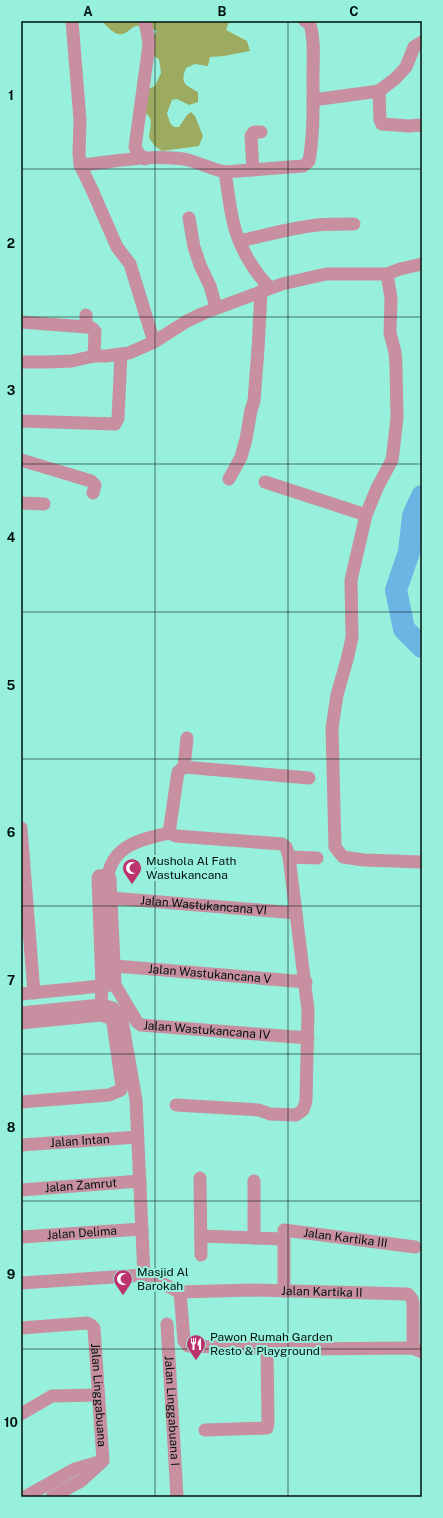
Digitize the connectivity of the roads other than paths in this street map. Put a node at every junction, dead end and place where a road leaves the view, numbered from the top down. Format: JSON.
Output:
{"nodes":[{"id":1,"x":72,"y":21,"type":"edge"},
{"id":2,"x":144,"y":21,"type":"edge"},
{"id":3,"x":305,"y":21,"type":"edge"},
{"id":4,"x":422,"y":42,"type":"edge"},
{"id":5,"x":379,"y":91,"type":"junction"},
{"id":6,"x":313,"y":100,"type":"junction"},
{"id":7,"x":422,"y":124,"type":"edge"},
{"id":8,"x":261,"y":132,"type":"dead end"},
{"id":9,"x":145,"y":158,"type":"junction"},
{"id":10,"x":80,"y":165,"type":"junction"},
{"id":11,"x":253,"y":170,"type":"junction"},
{"id":12,"x":225,"y":172,"type":"junction"},
{"id":13,"x":189,"y":218,"type":"dead end"},
{"id":14,"x":354,"y":224,"type":"dead end"},
{"id":15,"x":240,"y":242,"type":"junction"},
{"id":16,"x":422,"y":264,"type":"edge"},
{"id":17,"x":388,"y":274,"type":"junction"},
{"id":18,"x":266,"y":290,"type":"junction"},
{"id":19,"x":216,"y":307,"type":"junction"},
{"id":20,"x":21,"y":322,"type":"edge"},
{"id":21,"x":154,"y":342,"type":"junction"},
{"id":22,"x":121,"y":354,"type":"junction"},
{"id":23,"x":94,"y":356,"type":"junction"},
{"id":24,"x":21,"y":362,"type":"edge"},
{"id":25,"x":21,"y":421,"type":"edge"},
{"id":26,"x":21,"y":460,"type":"edge"},
{"id":27,"x":229,"y":479,"type":"dead end"},
{"id":28,"x":265,"y":482,"type":"dead end"},
{"id":29,"x":93,"y":493,"type":"dead end"},
{"id":30,"x":21,"y":503,"type":"edge"},
{"id":31,"x":44,"y":504,"type":"dead end"},
{"id":32,"x":366,"y":515,"type":"junction"},
{"id":33,"x":187,"y":738,"type":"dead end"},
{"id":34,"x":181,"y":769,"type":"junction"},
{"id":35,"x":309,"y":778,"type":"dead end"},
{"id":36,"x":21,"y":828,"type":"edge"},
{"id":37,"x":169,"y":833,"type":"junction"},
{"id":38,"x":289,"y":857,"type":"junction"},
{"id":39,"x":317,"y":858,"type":"dead end"},
{"id":40,"x":422,"y":862,"type":"edge"},
{"id":41,"x":108,"y":875,"type":"junction"},
{"id":42,"x":111,"y":898,"type":"junction"},
{"id":43,"x":296,"y":913,"type":"junction"},
{"id":44,"x":115,"y":966,"type":"junction"},
{"id":45,"x":306,"y":982,"type":"junction"},
{"id":46,"x":102,"y":986,"type":"junction"},
{"id":47,"x":118,"y":990,"type":"junction"},
{"id":48,"x":27,"y":994,"type":"edge"},
{"id":49,"x":107,"y":1006,"type":"junction"},
{"id":50,"x":21,"y":1013,"type":"edge"},
{"id":51,"x":21,"y":1023,"type":"edge"},
{"id":52,"x":308,"y":1038,"type":"junction"},
{"id":53,"x":21,"y":1102,"type":"edge"},
{"id":54,"x":176,"y":1104,"type":"dead end"},
{"id":55,"x":138,"y":1137,"type":"junction"},
{"id":56,"x":21,"y":1145,"type":"edge"},
{"id":57,"x":200,"y":1178,"type":"dead end"},
{"id":58,"x":254,"y":1180,"type":"dead end"},
{"id":59,"x":140,"y":1181,"type":"junction"},
{"id":60,"x":21,"y":1190,"type":"edge"},
{"id":61,"x":142,"y":1230,"type":"junction"},
{"id":62,"x":201,"y":1236,"type":"junction"},
{"id":63,"x":21,"y":1237,"type":"edge"},
{"id":64,"x":254,"y":1238,"type":"junction"},
{"id":65,"x":284,"y":1239,"type":"junction"},
{"id":66,"x":415,"y":1247,"type":"dead end"},
{"id":67,"x":201,"y":1255,"type":"dead end"},
{"id":68,"x":144,"y":1275,"type":"junction"},
{"id":69,"x":21,"y":1283,"type":"edge"},
{"id":70,"x":284,"y":1291,"type":"junction"},
{"id":71,"x":180,"y":1292,"type":"junction"},
{"id":72,"x":167,"y":1324,"type":"dead end"},
{"id":73,"x":23,"y":1329,"type":"edge"},
{"id":74,"x":267,"y":1347,"type":"junction"},
{"id":75,"x":418,"y":1350,"type":"edge"},
{"id":76,"x":98,"y":1395,"type":"junction"},
{"id":77,"x":21,"y":1414,"type":"edge"},
{"id":78,"x":205,"y":1430,"type":"dead end"},
{"id":79,"x":103,"y":1461,"type":"junction"},
{"id":80,"x":25,"y":1497,"type":"edge"},
{"id":81,"x":52,"y":1497,"type":"edge"},
{"id":82,"x":176,"y":1497,"type":"edge"}],
"edges":[{"from":1,"to":10,"type":"street"},
{"from":2,"to":9,"type":"street"},
{"from":3,"to":6,"type":"street"},
{"from":4,"to":5,"type":"street"},
{"from":5,"to":6,"type":"street"},
{"from":5,"to":7,"type":"street"},
{"from":6,"to":11,"type":"street"},
{"from":8,"to":11,"type":"street"},
{"from":9,"to":10,"type":"street"},
{"from":9,"to":12,"type":"street"},
{"from":10,"to":21,"type":"street"},
{"from":11,"to":12,"type":"street"},
{"from":12,"to":15,"type":"street"},
{"from":13,"to":19,"type":"street"},
{"from":14,"to":15,"type":"street"},
{"from":15,"to":18,"type":"street"},
{"from":16,"to":17,"type":"street"},
{"from":17,"to":18,"type":"street"},
{"from":17,"to":32,"type":"street"},
{"from":18,"to":19,"type":"street"},
{"from":18,"to":27,"type":"street"},
{"from":19,"to":21,"type":"street"},
{"from":20,"to":23,"type":"street"},
{"from":21,"to":22,"type":"street"},
{"from":22,"to":23,"type":"street"},
{"from":22,"to":25,"type":"street"},
{"from":23,"to":24,"type":"street"},
{"from":26,"to":29,"type":"street"},
{"from":28,"to":32,"type":"street"},
{"from":30,"to":31,"type":"street"},
{"from":32,"to":40,"type":"street"},
{"from":33,"to":34,"type":"street"},
{"from":34,"to":35,"type":"street"},
{"from":34,"to":37,"type":"street"},
{"from":36,"to":48,"type":"street"},
{"from":37,"to":38,"type":"street"},
{"from":37,"to":41,"type":"street"},
{"from":38,"to":39,"type":"street"},
{"from":38,"to":43,"type":"street"},
{"from":41,"to":42,"type":"street"},
{"from":41,"to":46,"type":"street"},
{"from":42,"to":43,"type":"street","name":"Jalan Wastukancana VI"},
{"from":42,"to":44,"type":"street"},
{"from":43,"to":45,"type":"street"},
{"from":44,"to":45,"type":"street","name":"Jalan Wastukancana V"},
{"from":44,"to":47,"type":"street"},
{"from":45,"to":52,"type":"street"},
{"from":46,"to":47,"type":"street"},
{"from":46,"to":48,"type":"street"},
{"from":46,"to":49,"type":"street"},
{"from":47,"to":49,"type":"street"},
{"from":47,"to":52,"type":"street","name":"Jalan Wastukancana IV"},
{"from":49,"to":50,"type":"street"},
{"from":49,"to":55,"type":"street"},
{"from":51,"to":53,"type":"street"},
{"from":52,"to":54,"type":"street"},
{"from":55,"to":56,"type":"street","name":"Jalan Intan"},
{"from":55,"to":59,"type":"street"},
{"from":57,"to":62,"type":"street"},
{"from":58,"to":64,"type":"street"},
{"from":59,"to":60,"type":"street","name":"Jalan Zamrut"},
{"from":59,"to":61,"type":"street"},
{"from":61,"to":63,"type":"street","name":"Jalan Delima"},
{"from":61,"to":68,"type":"street"},
{"from":62,"to":64,"type":"street","name":"Jalan Kartika III"},
{"from":62,"to":67,"type":"street"},
{"from":64,"to":65,"type":"street","name":"Jalan Kartika III"},
{"from":65,"to":66,"type":"street","name":"Jalan Kartika III"},
{"from":65,"to":70,"type":"street","name":"Jalan Kartika III"},
{"from":68,"to":69,"type":"street"},
{"from":68,"to":71,"type":"street"},
{"from":70,"to":71,"type":"street","name":"Jalan Kartika II"},
{"from":70,"to":75,"type":"street","name":"Jalan Kartika II"},
{"from":71,"to":74,"type":"street"},
{"from":72,"to":82,"type":"street","name":"Jalan Linggabuana I"},
{"from":73,"to":76,"type":"street","name":"Jalan Linggabuana"},
{"from":74,"to":75,"type":"street"},
{"from":74,"to":78,"type":"street"},
{"from":76,"to":77,"type":"street"},
{"from":76,"to":79,"type":"street","name":"Jalan Linggabuana"},
{"from":79,"to":80,"type":"street","name":"Jalan Linggabuana"},
{"from":79,"to":81,"type":"street","name":"Jalan Linggabuana"}]}
